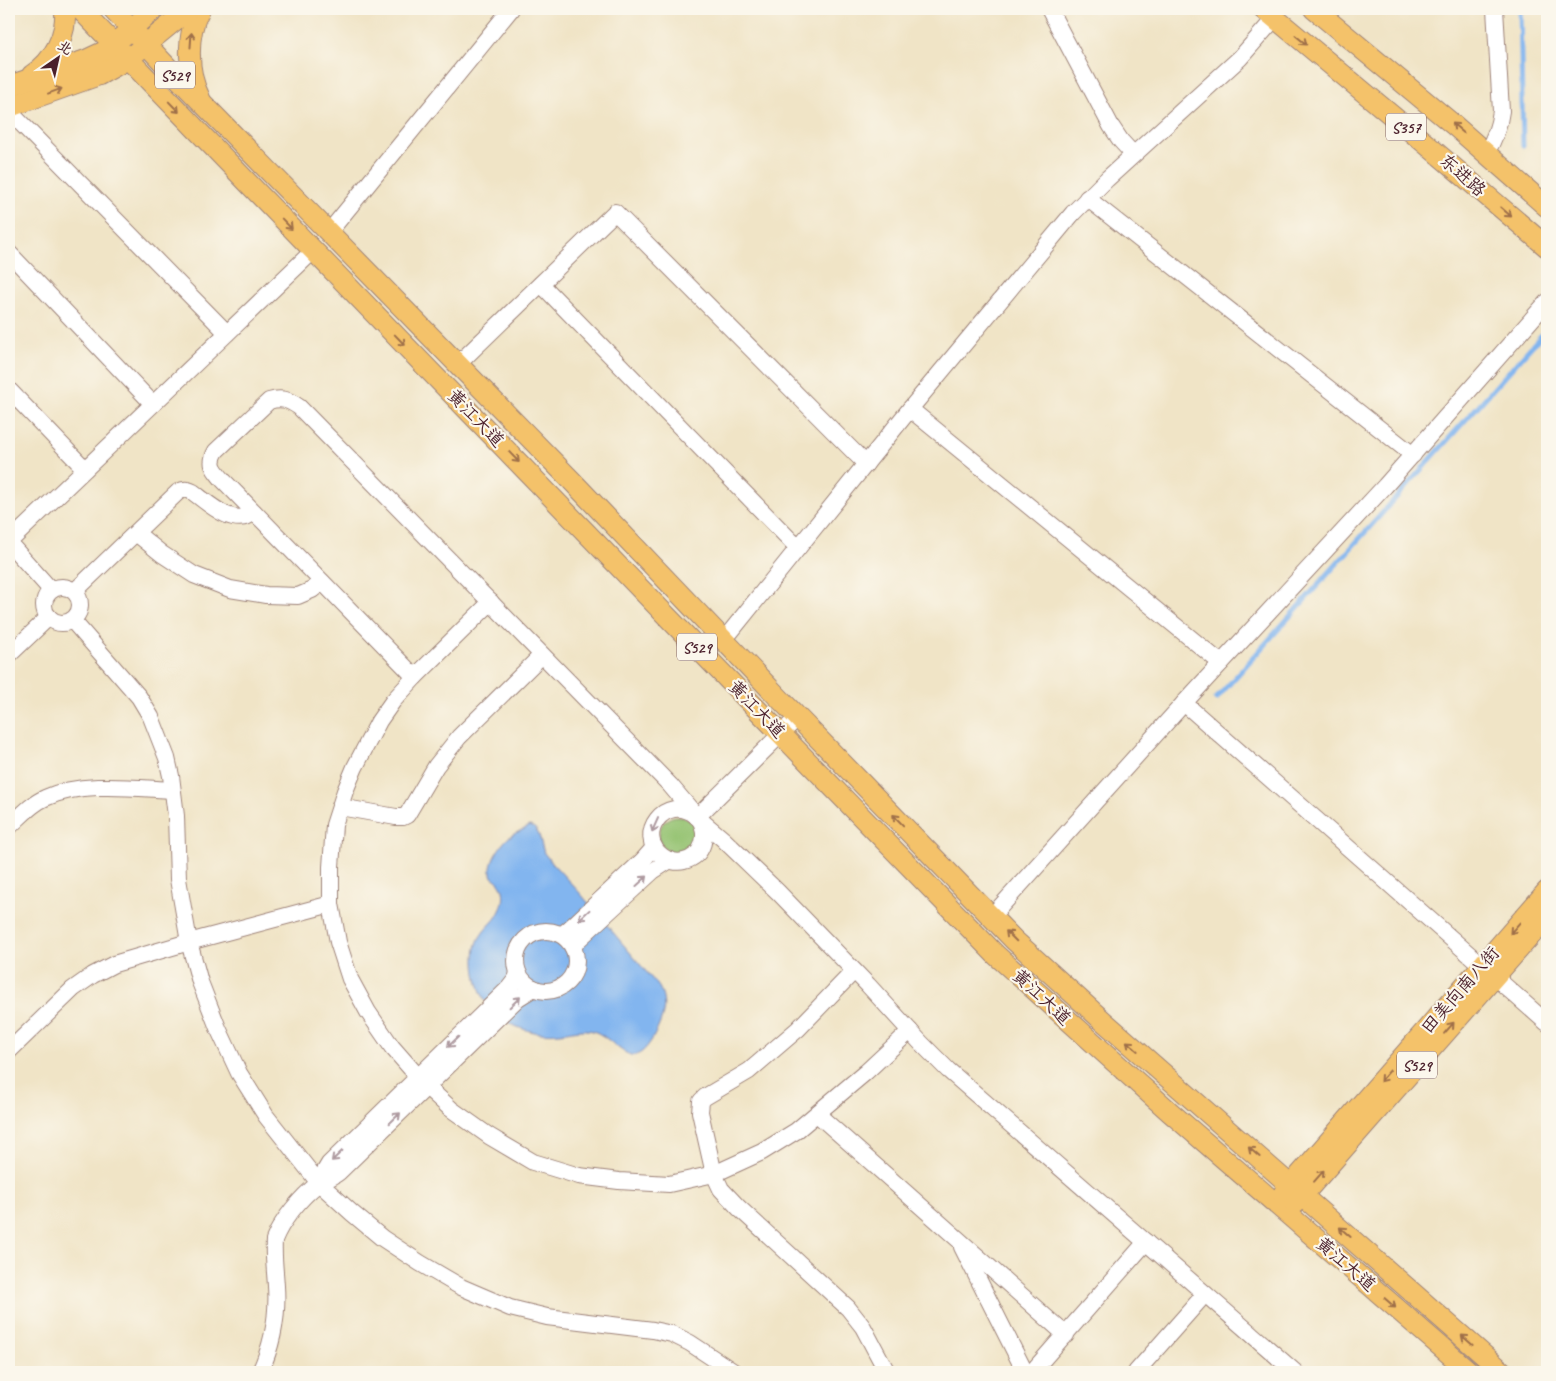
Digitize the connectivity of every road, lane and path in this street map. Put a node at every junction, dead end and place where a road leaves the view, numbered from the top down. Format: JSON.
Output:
{"nodes":[{"id":1,"x":65,"y":9,"type":"edge"},
{"id":2,"x":80,"y":9,"type":"edge"},
{"id":3,"x":113,"y":9,"type":"edge"},
{"id":4,"x":154,"y":9,"type":"edge"},
{"id":5,"x":190,"y":9,"type":"edge"},
{"id":6,"x":200,"y":9,"type":"edge"},
{"id":7,"x":511,"y":9,"type":"edge"},
{"id":8,"x":1049,"y":9,"type":"edge"},
{"id":9,"x":1314,"y":9,"type":"edge"},
{"id":10,"x":1324,"y":9,"type":"edge"},
{"id":11,"x":1495,"y":9,"type":"edge"},
{"id":12,"x":1269,"y":13,"type":"edge"},
{"id":13,"x":132,"y":28,"type":"junction"},
{"id":14,"x":114,"y":44,"type":"junction"},
{"id":15,"x":147,"y":44,"type":"junction"},
{"id":16,"x":1361,"y":48,"type":"junction"},
{"id":17,"x":128,"y":59,"type":"junction"},
{"id":18,"x":17,"y":83,"type":"edge"},
{"id":19,"x":204,"y":104,"type":"junction"},
{"id":20,"x":9,"y":109,"type":"edge"},
{"id":21,"x":1486,"y":153,"type":"junction"},
{"id":22,"x":1133,"y":154,"type":"junction"},
{"id":23,"x":1505,"y":170,"type":"junction"},
{"id":24,"x":1547,"y":197,"type":"edge"},
{"id":25,"x":1088,"y":198,"type":"junction"},
{"id":26,"x":1547,"y":206,"type":"edge"},
{"id":27,"x":328,"y":232,"type":"junction"},
{"id":28,"x":1547,"y":247,"type":"edge"},
{"id":29,"x":313,"y":251,"type":"junction"},
{"id":30,"x":9,"y":253,"type":"edge"},
{"id":31,"x":540,"y":284,"type":"junction"},
{"id":32,"x":1547,"y":302,"type":"edge"},
{"id":33,"x":227,"y":333,"type":"junction"},
{"id":34,"x":458,"y":364,"type":"junction"},
{"id":35,"x":9,"y":390,"type":"edge"},
{"id":36,"x":153,"y":404,"type":"junction"},
{"id":37,"x":910,"y":409,"type":"junction"},
{"id":38,"x":1413,"y":455,"type":"junction"},
{"id":39,"x":866,"y":464,"type":"junction"},
{"id":40,"x":85,"y":469,"type":"junction"},
{"id":41,"x":254,"y":512,"type":"junction"},
{"id":42,"x":136,"y":533,"type":"junction"},
{"id":43,"x":9,"y":542,"type":"edge"},
{"id":44,"x":798,"y":548,"type":"junction"},
{"id":45,"x":322,"y":582,"type":"junction"},
{"id":46,"x":51,"y":590,"type":"junction"},
{"id":47,"x":75,"y":591,"type":"junction"},
{"id":48,"x":491,"y":602,"type":"junction"},
{"id":49,"x":49,"y":617,"type":"junction"},
{"id":50,"x":72,"y":620,"type":"junction"},
{"id":51,"x":724,"y":640,"type":"junction"},
{"id":52,"x":9,"y":655,"type":"edge"},
{"id":53,"x":542,"y":655,"type":"junction"},
{"id":54,"x":1221,"y":664,"type":"junction"},
{"id":55,"x":415,"y":678,"type":"junction"},
{"id":56,"x":1184,"y":703,"type":"junction"},
{"id":57,"x":798,"y":717,"type":"junction"},
{"id":58,"x":780,"y":734,"type":"junction"},
{"id":59,"x":172,"y":790,"type":"junction"},
{"id":60,"x":340,"y":807,"type":"junction"},
{"id":61,"x":697,"y":817,"type":"junction"},
{"id":62,"x":9,"y":827,"type":"edge"},
{"id":63,"x":654,"y":846,"type":"junction"},
{"id":64,"x":670,"y":860,"type":"junction"},
{"id":65,"x":1547,"y":891,"type":"edge"},
{"id":66,"x":611,"y":900,"type":"junction"},
{"id":67,"x":331,"y":904,"type":"junction"},
{"id":68,"x":992,"y":916,"type":"junction"},
{"id":69,"x":1547,"y":917,"type":"edge"},
{"id":70,"x":560,"y":934,"type":"junction"},
{"id":71,"x":189,"y":942,"type":"junction"},
{"id":72,"x":573,"y":948,"type":"junction"},
{"id":73,"x":854,"y":971,"type":"junction"},
{"id":74,"x":1488,"y":971,"type":"junction"},
{"id":75,"x":518,"y":973,"type":"junction"},
{"id":76,"x":534,"y":988,"type":"junction"},
{"id":77,"x":493,"y":1013,"type":"junction"},
{"id":78,"x":1547,"y":1023,"type":"edge"},
{"id":79,"x":910,"y":1031,"type":"junction"},
{"id":80,"x":9,"y":1051,"type":"edge"},
{"id":81,"x":422,"y":1082,"type":"junction"},
{"id":82,"x":817,"y":1114,"type":"junction"},
{"id":83,"x":714,"y":1174,"type":"junction"},
{"id":84,"x":319,"y":1183,"type":"junction"},
{"id":85,"x":1296,"y":1190,"type":"junction"},
{"id":86,"x":1281,"y":1208,"type":"junction"},
{"id":87,"x":957,"y":1238,"type":"junction"},
{"id":88,"x":1146,"y":1242,"type":"junction"},
{"id":89,"x":1205,"y":1294,"type":"junction"},
{"id":90,"x":1066,"y":1335,"type":"junction"},
{"id":91,"x":260,"y":1372,"type":"edge"},
{"id":92,"x":734,"y":1372,"type":"edge"},
{"id":93,"x":887,"y":1372,"type":"edge"},
{"id":94,"x":1025,"y":1372,"type":"edge"},
{"id":95,"x":1032,"y":1372,"type":"edge"},
{"id":96,"x":1136,"y":1372,"type":"edge"},
{"id":97,"x":1295,"y":1372,"type":"edge"},
{"id":98,"x":1470,"y":1372,"type":"edge"},
{"id":99,"x":1503,"y":1372,"type":"edge"}],
"edges":[{"from":1,"to":18,"type":"main road"},
{"from":2,"to":14,"type":"main road","name":"黄江大道"},
{"from":3,"to":13,"type":"main road","name":"黄江大道"},
{"from":4,"to":13,"type":"main road"},
{"from":5,"to":15,"type":"main road"},
{"from":19,"to":6,"type":"main road","one_way":true},
{"from":7,"to":27,"type":"street"},
{"from":8,"to":22,"type":"street"},
{"from":9,"to":16,"type":"main road","name":"东进路","number":"S357"},
{"from":10,"to":16,"type":"main road"},
{"from":11,"to":21,"type":"street"},
{"from":12,"to":22,"type":"street"},
{"from":12,"to":28,"type":"main road","name":"东进路","number":"S357","one_way":true},
{"from":13,"to":14,"type":"main road"},
{"from":13,"to":15,"type":"main road","name":"黄江大道","number":"S529"},
{"from":14,"to":17,"type":"main road","name":"黄江大道","number":"S529"},
{"from":14,"to":18,"type":"main road"},
{"from":15,"to":17,"type":"main road","number":"S529"},
{"from":15,"to":19,"type":"main road","name":"黄江大道","number":"S529"},
{"from":21,"to":16,"type":"main road","name":"东进路","number":"S357","one_way":true},
{"from":20,"to":17,"type":"main road","number":"S529","one_way":true},
{"from":17,"to":29,"type":"main road","name":"黄江大道","number":"S529","one_way":true},
{"from":19,"to":27,"type":"main road","name":"黄江大道","number":"S529"},
{"from":20,"to":33,"type":"street"},
{"from":21,"to":23,"type":"main road","name":"东进路","number":"S357"},
{"from":22,"to":25,"type":"street"},
{"from":23,"to":24,"type":"main road"},
{"from":23,"to":26,"type":"main road","name":"东进路","number":"S357"},
{"from":25,"to":37,"type":"street"},
{"from":25,"to":38,"type":"street"},
{"from":27,"to":34,"type":"main road","name":"黄江大道","number":"S529"},
{"from":29,"to":33,"type":"street"},
{"from":29,"to":58,"type":"main road","name":"黄江大道","number":"S529","one_way":true},
{"from":30,"to":36,"type":"street"},
{"from":31,"to":34,"type":"street"},
{"from":31,"to":39,"type":"street"},
{"from":31,"to":44,"type":"street"},
{"from":32,"to":38,"type":"street"},
{"from":33,"to":36,"type":"street"},
{"from":34,"to":51,"type":"main road","name":"黄江大道","number":"S529"},
{"from":35,"to":40,"type":"street"},
{"from":36,"to":40,"type":"street"},
{"from":37,"to":39,"type":"street"},
{"from":37,"to":54,"type":"street"},
{"from":38,"to":54,"type":"street"},
{"from":39,"to":44,"type":"street"},
{"from":40,"to":43,"type":"street"},
{"from":41,"to":42,"type":"street"},
{"from":41,"to":45,"type":"street"},
{"from":41,"to":48,"type":"street"},
{"from":42,"to":45,"type":"street"},
{"from":42,"to":47,"type":"street"},
{"from":43,"to":46,"type":"street"},
{"from":44,"to":51,"type":"street"},
{"from":45,"to":55,"type":"street"},
{"from":46,"to":47,"type":"street"},
{"from":46,"to":49,"type":"street"},
{"from":47,"to":50,"type":"street"},
{"from":48,"to":53,"type":"street"},
{"from":48,"to":55,"type":"street"},
{"from":49,"to":50,"type":"street"},
{"from":49,"to":52,"type":"street"},
{"from":50,"to":59,"type":"street"},
{"from":51,"to":57,"type":"main road","name":"黄江大道","number":"S529"},
{"from":53,"to":60,"type":"street"},
{"from":53,"to":61,"type":"street"},
{"from":54,"to":56,"type":"street"},
{"from":55,"to":60,"type":"street"},
{"from":56,"to":68,"type":"street"},
{"from":56,"to":74,"type":"street"},
{"from":57,"to":58,"type":"street"},
{"from":68,"to":57,"type":"main road","name":"黄江大道","number":"S529","one_way":true},
{"from":58,"to":61,"type":"street"},
{"from":58,"to":86,"type":"main road","name":"黄江大道","number":"S529"},
{"from":59,"to":62,"type":"street"},
{"from":59,"to":71,"type":"street"},
{"from":60,"to":67,"type":"street"},
{"from":61,"to":63,"type":"street","one_way":true},
{"from":61,"to":64,"type":"street"},
{"from":61,"to":73,"type":"street"},
{"from":63,"to":64,"type":"street"},
{"from":63,"to":66,"type":"street"},
{"from":66,"to":64,"type":"street","one_way":true},
{"from":65,"to":74,"type":"main road","name":"田美向南八街","number":"S529","one_way":true},
{"from":66,"to":70,"type":"street","one_way":true},
{"from":66,"to":72,"type":"street"},
{"from":67,"to":71,"type":"street"},
{"from":67,"to":81,"type":"street"},
{"from":85,"to":68,"type":"main road","name":"黄江大道","number":"S529","one_way":true},
{"from":69,"to":74,"type":"main road","name":"田美向南八街","number":"S529"},
{"from":70,"to":72,"type":"street"},
{"from":70,"to":75,"type":"street"},
{"from":71,"to":80,"type":"street"},
{"from":71,"to":84,"type":"street"},
{"from":72,"to":76,"type":"street"},
{"from":73,"to":79,"type":"street"},
{"from":73,"to":83,"type":"street"},
{"from":74,"to":78,"type":"street"},
{"from":74,"to":85,"type":"main road","name":"田美向南八街","number":"S529"},
{"from":75,"to":76,"type":"street"},
{"from":75,"to":77,"type":"street"},
{"from":77,"to":76,"type":"street","one_way":true},
{"from":77,"to":81,"type":"street"},
{"from":79,"to":82,"type":"street"},
{"from":79,"to":88,"type":"street"},
{"from":81,"to":83,"type":"street"},
{"from":81,"to":84,"type":"street"},
{"from":82,"to":83,"type":"street"},
{"from":82,"to":87,"type":"street"},
{"from":83,"to":93,"type":"street"},
{"from":84,"to":91,"type":"street"},
{"from":84,"to":92,"type":"street"},
{"from":85,"to":86,"type":"main road","name":"田美向南八街","number":"S529"},
{"from":99,"to":85,"type":"main road","name":"黄江大道","one_way":true},
{"from":86,"to":98,"type":"main road","name":"黄江大道","one_way":true},
{"from":87,"to":90,"type":"street"},
{"from":87,"to":94,"type":"street"},
{"from":88,"to":89,"type":"street"},
{"from":88,"to":90,"type":"street"},
{"from":89,"to":96,"type":"street"},
{"from":89,"to":97,"type":"street"},
{"from":90,"to":95,"type":"street"}]}
